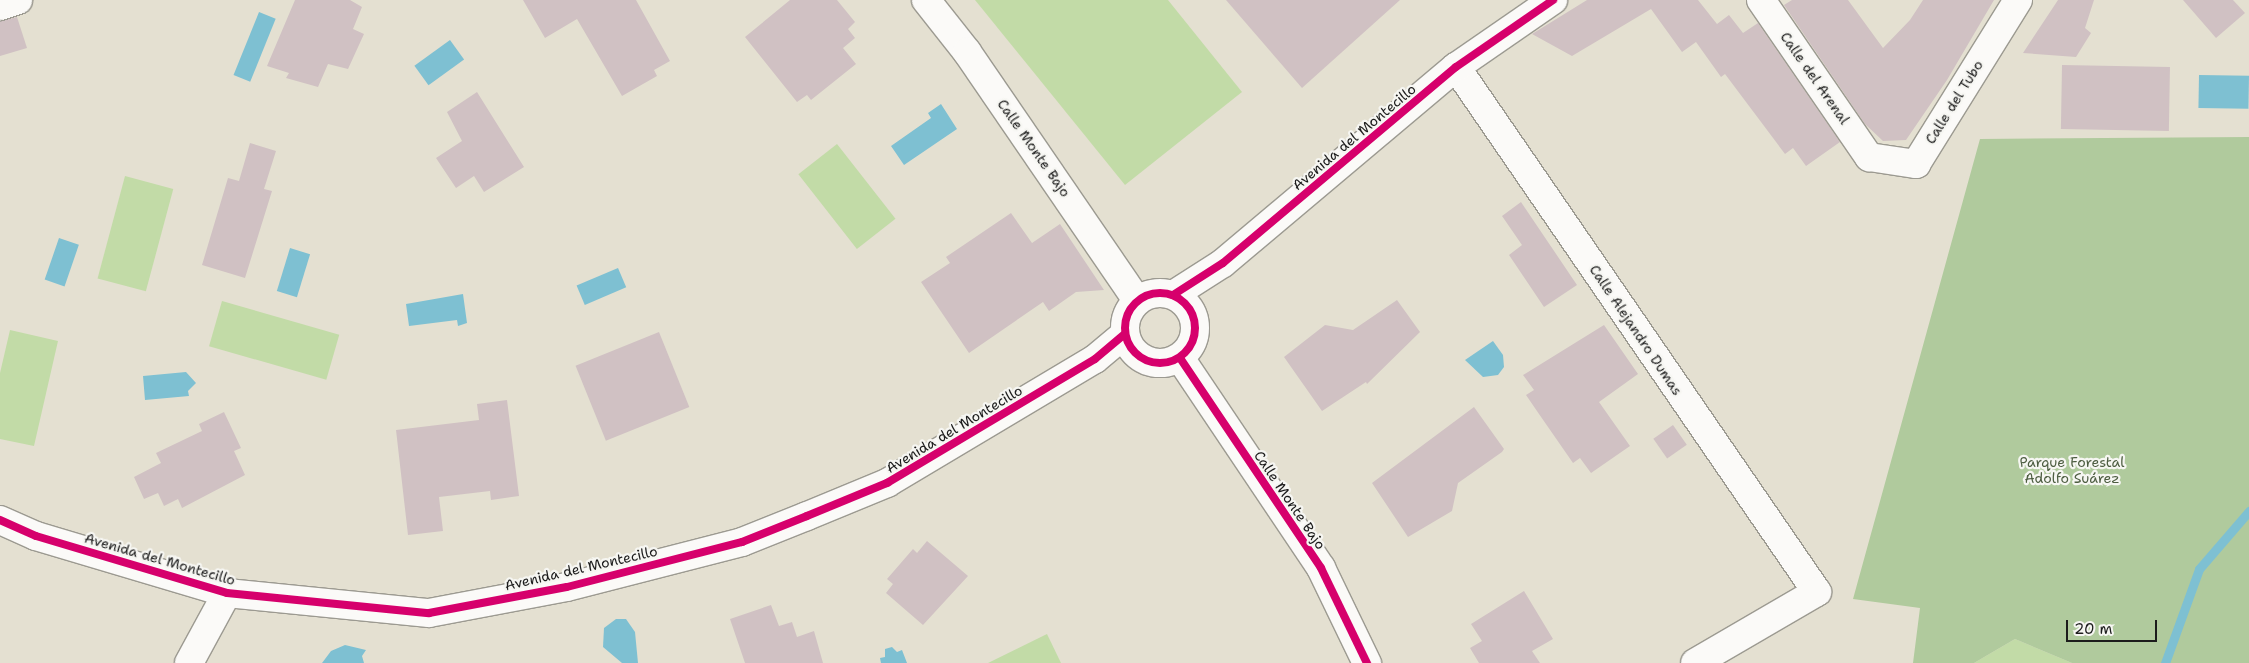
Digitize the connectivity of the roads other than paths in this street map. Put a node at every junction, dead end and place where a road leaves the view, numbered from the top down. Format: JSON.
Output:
{"nodes":[{"id":1,"x":18,"y":0,"type":"edge"},
{"id":2,"x":926,"y":0,"type":"edge"},
{"id":3,"x":1554,"y":0,"type":"edge"},
{"id":4,"x":1761,"y":0,"type":"edge"},
{"id":5,"x":2018,"y":0,"type":"edge"},
{"id":6,"x":0,"y":6,"type":"edge"},
{"id":7,"x":1456,"y":67,"type":"junction"},
{"id":8,"x":1869,"y":157,"type":"joint"},
{"id":9,"x":1137,"y":300,"type":"junction"},
{"id":10,"x":1182,"y":303,"type":"junction"},
{"id":11,"x":1131,"y":345,"type":"junction"},
{"id":12,"x":1180,"y":358,"type":"junction"},
{"id":13,"x":0,"y":520,"type":"edge"},
{"id":14,"x":227,"y":593,"type":"junction"},
{"id":15,"x":189,"y":663,"type":"edge"},
{"id":16,"x":1366,"y":663,"type":"edge"},
{"id":17,"x":1695,"y":663,"type":"edge"}],
"edges":[{"from":1,"to":6,"type":"street"},
{"from":2,"to":9,"type":"street","name":"Calle Monte Bajo"},
{"from":3,"to":7,"type":"street","name":"Avenida del Montecillo"},
{"from":4,"to":8,"type":"street","name":"Calle del Arenal"},
{"from":5,"to":8,"type":"street","name":"Calle del Tubo"},
{"from":7,"to":10,"type":"street","name":"Avenida del Montecillo"},
{"from":7,"to":17,"type":"street","name":"Calle Alejandro Dumas"},
{"from":9,"to":10,"type":"street"},
{"from":9,"to":11,"type":"street"},
{"from":10,"to":12,"type":"street"},
{"from":11,"to":12,"type":"street"},
{"from":11,"to":14,"type":"street","name":"Avenida del Montecillo"},
{"from":12,"to":16,"type":"street","name":"Calle Monte Bajo"},
{"from":13,"to":14,"type":"street","name":"Avenida del Montecillo"},
{"from":14,"to":15,"type":"street"}]}
